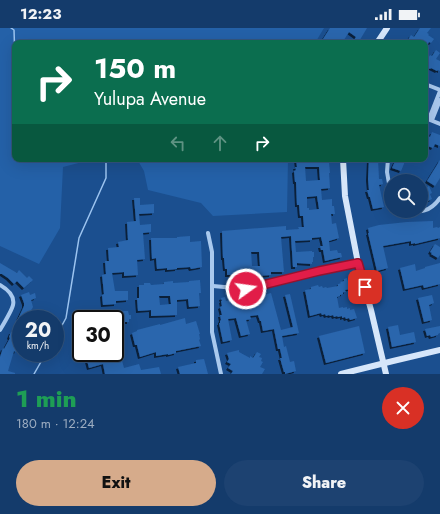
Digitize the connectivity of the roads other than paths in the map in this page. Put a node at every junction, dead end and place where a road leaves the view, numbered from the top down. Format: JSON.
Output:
{"nodes":[{"id":1,"x":387,"y":28,"type":"edge"},
{"id":2,"x":379,"y":40,"type":"edge"},
{"id":3,"x":428,"y":85,"type":"edge"},
{"id":4,"x":440,"y":90,"type":"edge"},
{"id":5,"x":440,"y":100,"type":"edge"},
{"id":6,"x":429,"y":119,"type":"edge"},
{"id":7,"x":440,"y":124,"type":"edge"},
{"id":8,"x":344,"y":162,"type":"edge"},
{"id":9,"x":388,"y":162,"type":"edge"},
{"id":10,"x":387,"y":174,"type":"edge"},
{"id":11,"x":440,"y":198,"type":"edge"},
{"id":12,"x":428,"y":209,"type":"edge"},
{"id":13,"x":208,"y":233,"type":"dead end"},
{"id":14,"x":358,"y":263,"type":"junction"},
{"id":15,"x":0,"y":285,"type":"edge"},
{"id":16,"x":213,"y":286,"type":"junction"},
{"id":17,"x":0,"y":330,"type":"edge"},
{"id":18,"x":440,"y":350,"type":"edge"},
{"id":19,"x":384,"y":363,"type":"junction"},
{"id":20,"x":221,"y":374,"type":"edge"},
{"id":21,"x":341,"y":374,"type":"edge"},
{"id":22,"x":386,"y":374,"type":"edge"}],
"edges":[{"from":1,"to":2,"type":"street"},
{"from":3,"to":4,"type":"street"},
{"from":4,"to":6,"type":"street"},
{"from":5,"to":6,"type":"street"},
{"from":6,"to":7,"type":"street"},
{"from":8,"to":14,"type":"street"},
{"from":9,"to":10,"type":"street"},
{"from":11,"to":12,"type":"street"},
{"from":13,"to":16,"type":"street"},
{"from":14,"to":16,"type":"street"},
{"from":14,"to":19,"type":"street"},
{"from":15,"to":17,"type":"street"},
{"from":16,"to":20,"type":"street"},
{"from":18,"to":19,"type":"street"},
{"from":19,"to":21,"type":"street"},
{"from":19,"to":22,"type":"street"}]}
